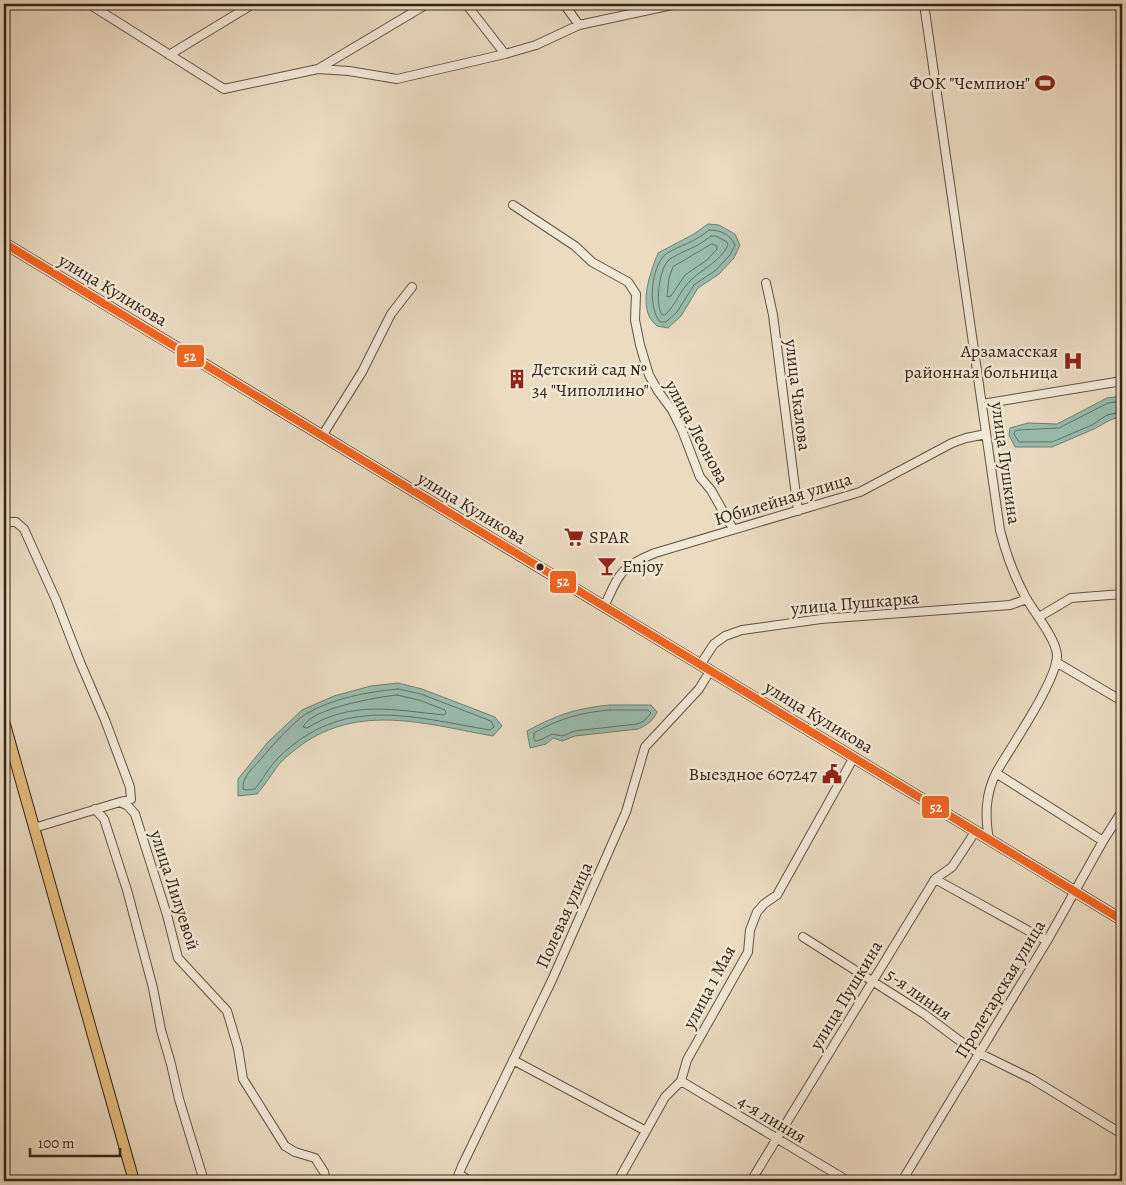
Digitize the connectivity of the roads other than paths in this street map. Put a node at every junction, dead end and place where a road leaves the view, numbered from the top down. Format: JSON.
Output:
{"nodes":[{"id":1,"x":89,"y":4,"type":"edge"},
{"id":2,"x":254,"y":4,"type":"edge"},
{"id":3,"x":427,"y":4,"type":"edge"},
{"id":4,"x":466,"y":4,"type":"edge"},
{"id":5,"x":564,"y":4,"type":"edge"},
{"id":6,"x":677,"y":4,"type":"edge"},
{"id":7,"x":924,"y":4,"type":"edge"},
{"id":8,"x":579,"y":25,"type":"junction"},
{"id":9,"x":505,"y":54,"type":"junction"},
{"id":10,"x":170,"y":55,"type":"junction"},
{"id":11,"x":318,"y":69,"type":"junction"},
{"id":12,"x":513,"y":205,"type":"dead end"},
{"id":13,"x":4,"y":243,"type":"edge"},
{"id":14,"x":766,"y":283,"type":"dead end"},
{"id":15,"x":412,"y":286,"type":"dead end"},
{"id":16,"x":1122,"y":381,"type":"edge"},
{"id":17,"x":982,"y":404,"type":"junction"},
{"id":18,"x":986,"y":434,"type":"junction"},
{"id":19,"x":322,"y":436,"type":"junction"},
{"id":20,"x":798,"y":510,"type":"junction"},
{"id":21,"x":4,"y":522,"type":"edge"},
{"id":22,"x":733,"y":530,"type":"junction"},
{"id":23,"x":1122,"y":594,"type":"edge"},
{"id":24,"x":1027,"y":599,"type":"junction"},
{"id":25,"x":604,"y":607,"type":"junction"},
{"id":26,"x":1039,"y":617,"type":"junction"},
{"id":27,"x":1056,"y":662,"type":"junction"},
{"id":28,"x":700,"y":665,"type":"junction"},
{"id":29,"x":710,"y":671,"type":"junction"},
{"id":30,"x":1122,"y":701,"type":"edge"},
{"id":31,"x":4,"y":721,"type":"edge"},
{"id":32,"x":854,"y":757,"type":"junction"},
{"id":33,"x":996,"y":773,"type":"junction"},
{"id":34,"x":120,"y":802,"type":"junction"},
{"id":35,"x":95,"y":809,"type":"junction"},
{"id":36,"x":1122,"y":811,"type":"edge"},
{"id":37,"x":34,"y":828,"type":"junction"},
{"id":38,"x":976,"y":832,"type":"junction"},
{"id":39,"x":989,"y":840,"type":"junction"},
{"id":40,"x":1102,"y":841,"type":"junction"},
{"id":41,"x":935,"y":879,"type":"junction"},
{"id":42,"x":1074,"y":891,"type":"junction"},
{"id":43,"x":1122,"y":920,"type":"edge"},
{"id":44,"x":804,"y":937,"type":"dead end"},
{"id":45,"x":1048,"y":941,"type":"junction"},
{"id":46,"x":872,"y":980,"type":"junction"},
{"id":47,"x":979,"y":1053,"type":"junction"},
{"id":48,"x":513,"y":1060,"type":"junction"},
{"id":49,"x":681,"y":1081,"type":"junction"},
{"id":50,"x":646,"y":1131,"type":"junction"},
{"id":51,"x":1122,"y":1134,"type":"edge"},
{"id":52,"x":776,"y":1139,"type":"junction"},
{"id":53,"x":1122,"y":1171,"type":"edge"},
{"id":54,"x":458,"y":1178,"type":"edge"},
{"id":55,"x":134,"y":1181,"type":"edge"},
{"id":56,"x":204,"y":1181,"type":"edge"},
{"id":57,"x":326,"y":1181,"type":"edge"},
{"id":58,"x":470,"y":1181,"type":"edge"},
{"id":59,"x":618,"y":1181,"type":"edge"},
{"id":60,"x":751,"y":1181,"type":"edge"},
{"id":61,"x":848,"y":1181,"type":"edge"},
{"id":62,"x":902,"y":1181,"type":"edge"},
{"id":63,"x":1116,"y":1181,"type":"edge"}],
"edges":[{"from":1,"to":10,"type":"street"},
{"from":2,"to":10,"type":"street"},
{"from":3,"to":11,"type":"street"},
{"from":4,"to":9,"type":"street"},
{"from":5,"to":8,"type":"street"},
{"from":6,"to":8,"type":"street"},
{"from":7,"to":17,"type":"street","name":"улица Пушкина"},
{"from":8,"to":9,"type":"street"},
{"from":9,"to":11,"type":"street"},
{"from":10,"to":11,"type":"street"},
{"from":12,"to":22,"type":"street","name":"улица Леонова"},
{"from":13,"to":19,"type":"main road","name":"улица Куликова"},
{"from":14,"to":20,"type":"street","name":"улица Чкалова"},
{"from":15,"to":19,"type":"street"},
{"from":16,"to":17,"type":"street"},
{"from":17,"to":18,"type":"street","name":"улица Пушкина"},
{"from":18,"to":20,"type":"street","name":"Юбилейная улица"},
{"from":18,"to":24,"type":"street","name":"улица Пушкина"},
{"from":19,"to":25,"type":"main road","name":"улица Куликова"},
{"from":20,"to":22,"type":"street","name":"Юбилейная улица"},
{"from":21,"to":34,"type":"street"},
{"from":22,"to":25,"type":"street","name":"Юбилейная улица"},
{"from":23,"to":26,"type":"street"},
{"from":24,"to":26,"type":"street","name":"улица Пушкина"},
{"from":24,"to":28,"type":"street","name":"улица Пушкарка"},
{"from":25,"to":28,"type":"main road","name":"улица Куликова"},
{"from":26,"to":27,"type":"street","name":"улица Пушкина"},
{"from":27,"to":30,"type":"street"},
{"from":27,"to":33,"type":"street"},
{"from":28,"to":29,"type":"main road","name":"улица Куликова"},
{"from":29,"to":32,"type":"main road","name":"улица Куликова"},
{"from":29,"to":48,"type":"street","name":"Полевая улица"},
{"from":31,"to":37,"type":"main road"},
{"from":32,"to":38,"type":"main road","name":"улица Куликова"},
{"from":32,"to":49,"type":"street","name":"улица 1 Мая"},
{"from":33,"to":39,"type":"street"},
{"from":33,"to":40,"type":"street"},
{"from":34,"to":35,"type":"street"},
{"from":34,"to":57,"type":"street","name":"улица Лилуевой"},
{"from":35,"to":37,"type":"street"},
{"from":35,"to":56,"type":"street"},
{"from":36,"to":40,"type":"street","name":"Пролетарская улица"},
{"from":37,"to":55,"type":"main road"},
{"from":38,"to":39,"type":"main road","name":"улица Куликова"},
{"from":38,"to":41,"type":"street","name":"улица Пушкина"},
{"from":39,"to":42,"type":"main road","name":"улица Куликова"},
{"from":40,"to":42,"type":"street","name":"Пролетарская улица"},
{"from":41,"to":45,"type":"street"},
{"from":41,"to":46,"type":"street","name":"улица Пушкина"},
{"from":42,"to":43,"type":"main road","name":"улица Куликова"},
{"from":42,"to":45,"type":"street","name":"Пролетарская улица"},
{"from":44,"to":46,"type":"street","name":"5-я линия"},
{"from":45,"to":47,"type":"street","name":"Пролетарская улица"},
{"from":46,"to":47,"type":"street","name":"5-я линия"},
{"from":46,"to":52,"type":"street","name":"улица Пушкина"},
{"from":47,"to":51,"type":"street","name":"5-я линия"},
{"from":47,"to":62,"type":"street","name":"Пролетарская улица"},
{"from":48,"to":50,"type":"street"},
{"from":48,"to":54,"type":"street","name":"Полевая улица"},
{"from":49,"to":50,"type":"street","name":"улица 1 Мая"},
{"from":49,"to":52,"type":"street","name":"4-я линия"},
{"from":50,"to":59,"type":"street","name":"улица 1 Мая"},
{"from":52,"to":60,"type":"street","name":"улица Пушкина"},
{"from":52,"to":61,"type":"street","name":"4-я линия"},
{"from":53,"to":63,"type":"street"},
{"from":54,"to":58,"type":"street"}]}
